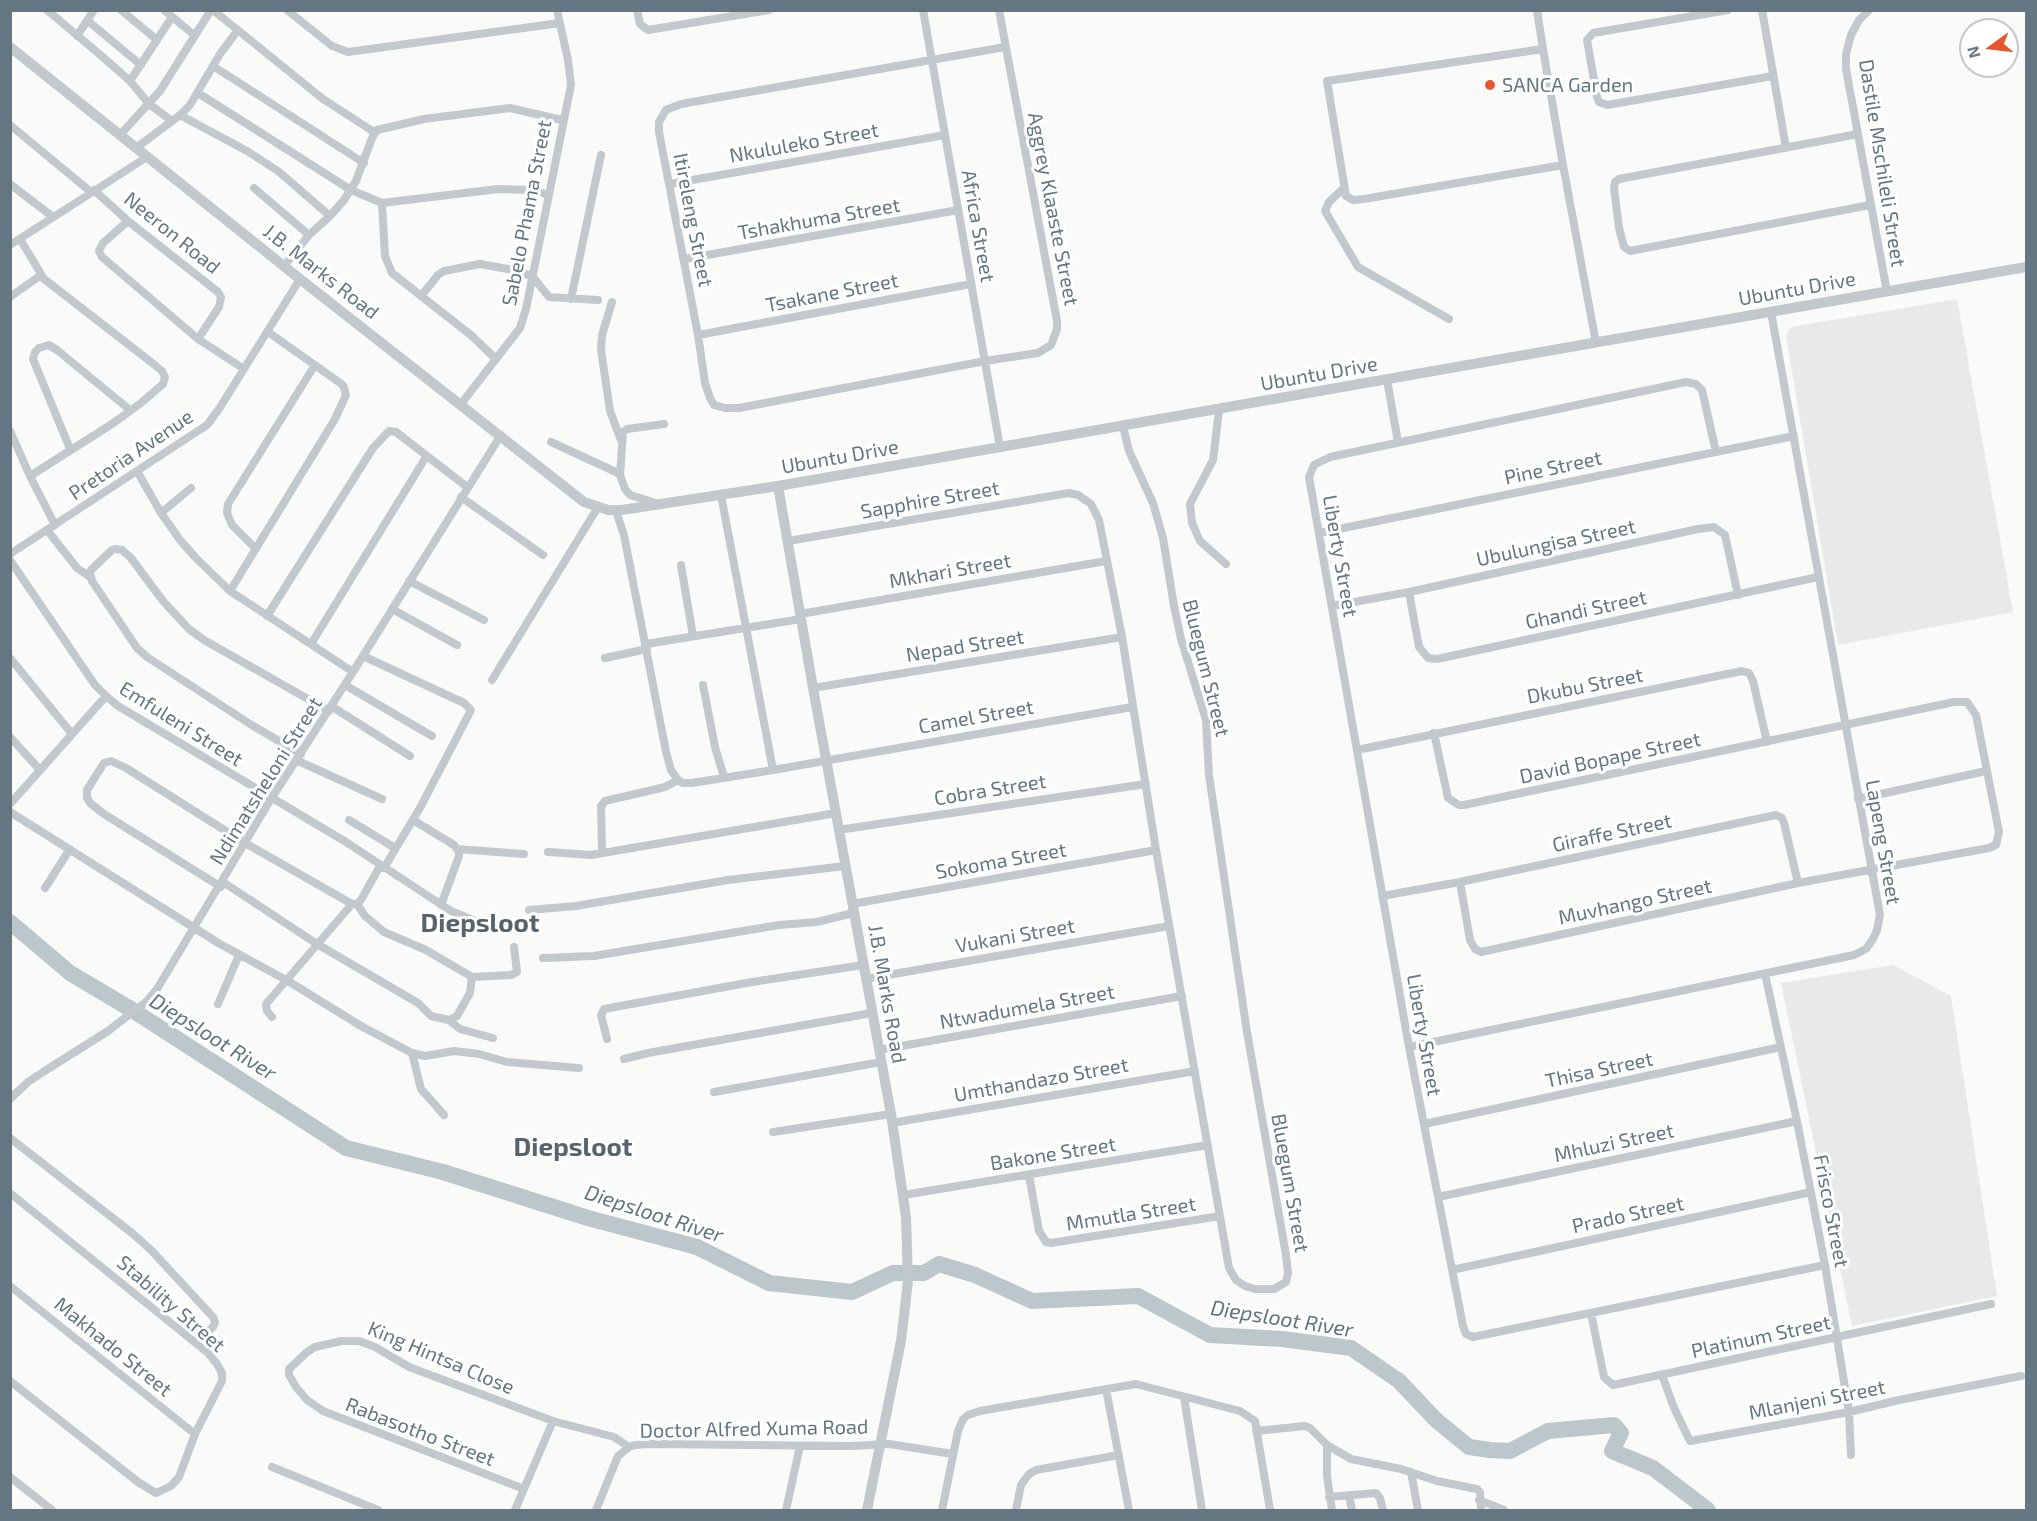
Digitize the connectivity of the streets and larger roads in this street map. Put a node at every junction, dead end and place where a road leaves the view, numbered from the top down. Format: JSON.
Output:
{"nodes":[{"id":1,"x":47,"y":10,"type":"edge"},
{"id":2,"x":94,"y":10,"type":"edge"},
{"id":3,"x":121,"y":10,"type":"edge"},
{"id":4,"x":164,"y":10,"type":"edge"},
{"id":5,"x":212,"y":10,"type":"edge"},
{"id":6,"x":287,"y":10,"type":"edge"},
{"id":7,"x":557,"y":10,"type":"edge"},
{"id":8,"x":637,"y":10,"type":"edge"},
{"id":9,"x":769,"y":10,"type":"edge"},
{"id":10,"x":923,"y":10,"type":"edge"},
{"id":11,"x":999,"y":10,"type":"edge"},
{"id":12,"x":1537,"y":10,"type":"edge"},
{"id":13,"x":1728,"y":10,"type":"edge"},
{"id":14,"x":1762,"y":10,"type":"edge"},
{"id":15,"x":1869,"y":10,"type":"edge"},
{"id":16,"x":56,"y":14,"type":"edge"},
{"id":17,"x":172,"y":17,"type":"junction"},
{"id":18,"x":88,"y":21,"type":"junction"},
{"id":19,"x":560,"y":23,"type":"junction"},
{"id":20,"x":238,"y":30,"type":"junction"},
{"id":21,"x":194,"y":35,"type":"junction"},
{"id":22,"x":77,"y":36,"type":"junction"},
{"id":23,"x":157,"y":40,"type":"junction"},
{"id":24,"x":10,"y":47,"type":"edge"},
{"id":25,"x":1005,"y":47,"type":"junction"},
{"id":26,"x":1543,"y":49,"type":"junction"},
{"id":27,"x":931,"y":60,"type":"junction"},
{"id":28,"x":141,"y":65,"type":"junction"},
{"id":29,"x":213,"y":66,"type":"junction"},
{"id":30,"x":1773,"y":76,"type":"junction"},
{"id":31,"x":130,"y":81,"type":"junction"},
{"id":32,"x":198,"y":93,"type":"junction"},
{"id":33,"x":149,"y":104,"type":"junction"},
{"id":34,"x":180,"y":115,"type":"junction"},
{"id":35,"x":562,"y":120,"type":"junction"},
{"id":36,"x":172,"y":121,"type":"junction"},
{"id":37,"x":10,"y":126,"type":"edge"},
{"id":38,"x":374,"y":132,"type":"junction"},
{"id":39,"x":1858,"y":134,"type":"junction"},
{"id":40,"x":120,"y":135,"type":"junction"},
{"id":41,"x":945,"y":135,"type":"junction"},
{"id":42,"x":136,"y":148,"type":"junction"},
{"id":43,"x":1786,"y":148,"type":"junction"},
{"id":44,"x":601,"y":155,"type":"dead end"},
{"id":45,"x":147,"y":157,"type":"junction"},
{"id":46,"x":364,"y":163,"type":"junction"},
{"id":47,"x":1563,"y":165,"type":"junction"},
{"id":48,"x":10,"y":184,"type":"edge"},
{"id":49,"x":670,"y":184,"type":"junction"},
{"id":50,"x":254,"y":188,"type":"dead end"},
{"id":51,"x":1344,"y":188,"type":"junction"},
{"id":52,"x":351,"y":190,"type":"junction"},
{"id":53,"x":92,"y":191,"type":"junction"},
{"id":54,"x":549,"y":195,"type":"junction"},
{"id":55,"x":382,"y":203,"type":"junction"},
{"id":56,"x":1870,"y":205,"type":"junction"},
{"id":57,"x":958,"y":210,"type":"junction"},
{"id":58,"x":330,"y":216,"type":"junction"},
{"id":59,"x":53,"y":217,"type":"junction"},
{"id":60,"x":128,"y":221,"type":"junction"},
{"id":61,"x":309,"y":235,"type":"junction"},
{"id":62,"x":20,"y":239,"type":"junction"},
{"id":63,"x":10,"y":246,"type":"edge"},
{"id":64,"x":685,"y":259,"type":"junction"},
{"id":65,"x":284,"y":266,"type":"junction"},
{"id":66,"x":2026,"y":267,"type":"edge"},
{"id":67,"x":41,"y":275,"type":"junction"},
{"id":68,"x":533,"y":277,"type":"junction"},
{"id":69,"x":300,"y":279,"type":"junction"},
{"id":70,"x":971,"y":284,"type":"junction"},
{"id":71,"x":1887,"y":292,"type":"junction"},
{"id":72,"x":421,"y":296,"type":"junction"},
{"id":73,"x":10,"y":297,"type":"edge"},
{"id":74,"x":571,"y":299,"type":"junction"},
{"id":75,"x":598,"y":300,"type":"dead end"},
{"id":76,"x":612,"y":302,"type":"dead end"},
{"id":77,"x":1771,"y":312,"type":"junction"},
{"id":78,"x":1449,"y":319,"type":"dead end"},
{"id":79,"x":268,"y":332,"type":"junction"},
{"id":80,"x":698,"y":335,"type":"junction"},
{"id":81,"x":198,"y":339,"type":"junction"},
{"id":82,"x":1596,"y":343,"type":"junction"},
{"id":83,"x":496,"y":359,"type":"junction"},
{"id":84,"x":985,"y":361,"type":"junction"},
{"id":85,"x":315,"y":365,"type":"junction"},
{"id":86,"x":244,"y":369,"type":"junction"},
{"id":87,"x":1387,"y":380,"type":"junction"},
{"id":88,"x":461,"y":404,"type":"junction"},
{"id":89,"x":130,"y":410,"type":"junction"},
{"id":90,"x":1219,"y":410,"type":"junction"},
{"id":91,"x":664,"y":424,"type":"dead end"},
{"id":92,"x":1123,"y":426,"type":"junction"},
{"id":93,"x":10,"y":431,"type":"edge"},
{"id":94,"x":501,"y":435,"type":"junction"},
{"id":95,"x":1794,"y":436,"type":"junction"},
{"id":96,"x":621,"y":440,"type":"junction"},
{"id":97,"x":551,"y":441,"type":"dead end"},
{"id":98,"x":1398,"y":442,"type":"junction"},
{"id":99,"x":1000,"y":447,"type":"junction"},
{"id":100,"x":70,"y":449,"type":"junction"},
{"id":101,"x":1716,"y":452,"type":"junction"},
{"id":102,"x":426,"y":457,"type":"junction"},
{"id":103,"x":137,"y":471,"type":"junction"},
{"id":104,"x":620,"y":475,"type":"junction"},
{"id":105,"x":30,"y":476,"type":"junction"},
{"id":106,"x":778,"y":486,"type":"junction"},
{"id":107,"x":467,"y":487,"type":"junction"},
{"id":108,"x":191,"y":488,"type":"dead end"},
{"id":109,"x":721,"y":495,"type":"junction"},
{"id":110,"x":1078,"y":495,"type":"joint"},
{"id":111,"x":461,"y":496,"type":"junction"},
{"id":112,"x":660,"y":504,"type":"junction"},
{"id":113,"x":598,"y":507,"type":"junction"},
{"id":114,"x":616,"y":511,"type":"junction"},
{"id":115,"x":161,"y":513,"type":"junction"},
{"id":116,"x":51,"y":528,"type":"junction"},
{"id":117,"x":1319,"y":533,"type":"junction"},
{"id":118,"x":788,"y":541,"type":"junction"},
{"id":119,"x":256,"y":549,"type":"junction"},
{"id":120,"x":10,"y":554,"type":"edge"},
{"id":121,"x":543,"y":555,"type":"dead end"},
{"id":122,"x":10,"y":560,"type":"edge"},
{"id":123,"x":1106,"y":561,"type":"junction"},
{"id":124,"x":1226,"y":564,"type":"dead end"},
{"id":125,"x":681,"y":565,"type":"dead end"},
{"id":126,"x":90,"y":577,"type":"junction"},
{"id":127,"x":1818,"y":577,"type":"junction"},
{"id":128,"x":409,"y":581,"type":"junction"},
{"id":129,"x":230,"y":591,"type":"junction"},
{"id":130,"x":1409,"y":592,"type":"junction"},
{"id":131,"x":1738,"y":595,"type":"junction"},
{"id":132,"x":1332,"y":606,"type":"junction"},
{"id":133,"x":392,"y":609,"type":"junction"},
{"id":134,"x":267,"y":616,"type":"junction"},
{"id":135,"x":800,"y":616,"type":"junction"},
{"id":136,"x":484,"y":620,"type":"dead end"},
{"id":137,"x":746,"y":628,"type":"junction"},
{"id":138,"x":693,"y":636,"type":"junction"},
{"id":139,"x":1122,"y":637,"type":"junction"},
{"id":140,"x":311,"y":645,"type":"junction"},
{"id":141,"x":457,"y":645,"type":"dead end"},
{"id":142,"x":647,"y":646,"type":"junction"},
{"id":143,"x":363,"y":656,"type":"junction"},
{"id":144,"x":10,"y":658,"type":"edge"},
{"id":145,"x":605,"y":658,"type":"dead end"},
{"id":146,"x":353,"y":672,"type":"junction"},
{"id":147,"x":492,"y":680,"type":"dead end"},
{"id":148,"x":345,"y":685,"type":"junction"},
{"id":149,"x":703,"y":685,"type":"dead end"},
{"id":150,"x":813,"y":688,"type":"junction"},
{"id":151,"x":106,"y":696,"type":"junction"},
{"id":152,"x":1132,"y":707,"type":"junction"},
{"id":153,"x":330,"y":709,"type":"junction"},
{"id":154,"x":1845,"y":725,"type":"junction"},
{"id":155,"x":1434,"y":733,"type":"junction"},
{"id":156,"x":72,"y":734,"type":"junction"},
{"id":157,"x":10,"y":736,"type":"edge"},
{"id":158,"x":432,"y":736,"type":"dead end"},
{"id":159,"x":1767,"y":742,"type":"junction"},
{"id":160,"x":1357,"y":750,"type":"junction"},
{"id":161,"x":410,"y":756,"type":"dead end"},
{"id":162,"x":298,"y":757,"type":"junction"},
{"id":163,"x":826,"y":760,"type":"junction"},
{"id":164,"x":40,"y":770,"type":"junction"},
{"id":165,"x":773,"y":770,"type":"junction"},
{"id":166,"x":1986,"y":771,"type":"junction"},
{"id":167,"x":724,"y":777,"type":"junction"},
{"id":168,"x":678,"y":780,"type":"junction"},
{"id":169,"x":1146,"y":784,"type":"junction"},
{"id":170,"x":272,"y":799,"type":"junction"},
{"id":171,"x":382,"y":799,"type":"dead end"},
{"id":172,"x":1858,"y":799,"type":"junction"},
{"id":173,"x":10,"y":804,"type":"edge"},
{"id":174,"x":10,"y":812,"type":"edge"},
{"id":175,"x":836,"y":813,"type":"junction"},
{"id":176,"x":349,"y":820,"type":"dead end"},
{"id":177,"x":413,"y":820,"type":"junction"},
{"id":178,"x":838,"y":830,"type":"junction"},
{"id":179,"x":245,"y":843,"type":"junction"},
{"id":180,"x":395,"y":848,"type":"junction"},
{"id":181,"x":70,"y":849,"type":"junction"},
{"id":182,"x":457,"y":849,"type":"junction"},
{"id":183,"x":1156,"y":850,"type":"junction"},
{"id":184,"x":548,"y":852,"type":"dead end"},
{"id":185,"x":602,"y":853,"type":"junction"},
{"id":186,"x":524,"y":854,"type":"dead end"},
{"id":187,"x":845,"y":866,"type":"junction"},
{"id":188,"x":382,"y":867,"type":"junction"},
{"id":189,"x":1871,"y":869,"type":"junction"},
{"id":190,"x":1460,"y":882,"type":"junction"},
{"id":191,"x":222,"y":884,"type":"junction"},
{"id":192,"x":1798,"y":884,"type":"junction"},
{"id":193,"x":45,"y":888,"type":"dead end"},
{"id":194,"x":1382,"y":896,"type":"junction"},
{"id":195,"x":355,"y":904,"type":"junction"},
{"id":196,"x":441,"y":905,"type":"junction"},
{"id":197,"x":853,"y":908,"type":"junction"},
{"id":198,"x":529,"y":910,"type":"dead end"},
{"id":199,"x":1169,"y":926,"type":"junction"},
{"id":200,"x":195,"y":927,"type":"junction"},
{"id":201,"x":509,"y":928,"type":"dead end"},
{"id":202,"x":317,"y":944,"type":"junction"},
{"id":203,"x":514,"y":947,"type":"dead end"},
{"id":204,"x":239,"y":955,"type":"junction"},
{"id":205,"x":543,"y":958,"type":"dead end"},
{"id":206,"x":863,"y":965,"type":"junction"},
{"id":207,"x":1765,"y":974,"type":"junction"},
{"id":208,"x":472,"y":977,"type":"junction"},
{"id":209,"x":866,"y":979,"type":"junction"},
{"id":210,"x":288,"y":981,"type":"junction"},
{"id":211,"x":1182,"y":996,"type":"junction"},
{"id":212,"x":218,"y":1004,"type":"dead end"},
{"id":213,"x":872,"y":1012,"type":"junction"},
{"id":214,"x":272,"y":1017,"type":"dead end"},
{"id":215,"x":449,"y":1020,"type":"junction"},
{"id":216,"x":493,"y":1038,"type":"dead end"},
{"id":217,"x":607,"y":1040,"type":"dead end"},
{"id":218,"x":1409,"y":1047,"type":"junction"},
{"id":219,"x":1781,"y":1047,"type":"junction"},
{"id":220,"x":879,"y":1050,"type":"junction"},
{"id":221,"x":412,"y":1053,"type":"junction"},
{"id":222,"x":624,"y":1059,"type":"dead end"},
{"id":223,"x":881,"y":1062,"type":"junction"},
{"id":224,"x":579,"y":1068,"type":"dead end"},
{"id":225,"x":1195,"y":1071,"type":"junction"},
{"id":226,"x":714,"y":1092,"type":"dead end"},
{"id":227,"x":10,"y":1099,"type":"edge"},
{"id":228,"x":444,"y":1115,"type":"dead end"},
{"id":229,"x":891,"y":1119,"type":"junction"},
{"id":230,"x":1797,"y":1121,"type":"junction"},
{"id":231,"x":1424,"y":1124,"type":"junction"},
{"id":232,"x":773,"y":1132,"type":"dead end"},
{"id":233,"x":10,"y":1138,"type":"edge"},
{"id":234,"x":1208,"y":1145,"type":"junction"},
{"id":235,"x":1029,"y":1175,"type":"junction"},
{"id":236,"x":1811,"y":1192,"type":"junction"},
{"id":237,"x":10,"y":1193,"type":"edge"},
{"id":238,"x":903,"y":1195,"type":"junction"},
{"id":239,"x":1438,"y":1197,"type":"junction"},
{"id":240,"x":1220,"y":1216,"type":"junction"},
{"id":241,"x":1825,"y":1265,"type":"junction"},
{"id":242,"x":1452,"y":1270,"type":"junction"},
{"id":243,"x":10,"y":1286,"type":"edge"},
{"id":244,"x":1991,"y":1304,"type":"dead end"},
{"id":245,"x":1591,"y":1313,"type":"junction"},
{"id":246,"x":1837,"y":1337,"type":"junction"},
{"id":247,"x":195,"y":1342,"type":"junction"},
{"id":248,"x":1662,"y":1375,"type":"junction"},
{"id":249,"x":2021,"y":1376,"type":"dead end"},
{"id":250,"x":10,"y":1381,"type":"edge"},
{"id":251,"x":1106,"y":1389,"type":"junction"},
{"id":252,"x":1184,"y":1397,"type":"junction"},
{"id":253,"x":307,"y":1400,"type":"joint"},
{"id":254,"x":1849,"y":1412,"type":"junction"},
{"id":255,"x":552,"y":1421,"type":"junction"},
{"id":256,"x":1256,"y":1431,"type":"junction"},
{"id":257,"x":195,"y":1434,"type":"junction"},
{"id":258,"x":881,"y":1444,"type":"junction"},
{"id":259,"x":1327,"y":1445,"type":"junction"},
{"id":260,"x":800,"y":1446,"type":"junction"},
{"id":261,"x":628,"y":1447,"type":"junction"},
{"id":262,"x":952,"y":1454,"type":"junction"},
{"id":263,"x":1119,"y":1455,"type":"junction"},
{"id":264,"x":1851,"y":1455,"type":"dead end"},
{"id":265,"x":272,"y":1467,"type":"dead end"},
{"id":266,"x":1411,"y":1473,"type":"junction"},
{"id":267,"x":10,"y":1477,"type":"edge"},
{"id":268,"x":524,"y":1489,"type":"junction"},
{"id":269,"x":1349,"y":1495,"type":"junction"},
{"id":270,"x":1329,"y":1497,"type":"junction"},
{"id":271,"x":1479,"y":1500,"type":"junction"},
{"id":272,"x":52,"y":1510,"type":"edge"},
{"id":273,"x":378,"y":1510,"type":"edge"},
{"id":274,"x":515,"y":1510,"type":"edge"},
{"id":275,"x":596,"y":1510,"type":"edge"},
{"id":276,"x":786,"y":1510,"type":"edge"},
{"id":277,"x":867,"y":1510,"type":"edge"},
{"id":278,"x":942,"y":1510,"type":"edge"},
{"id":279,"x":1016,"y":1510,"type":"edge"},
{"id":280,"x":1129,"y":1510,"type":"edge"},
{"id":281,"x":1202,"y":1510,"type":"edge"},
{"id":282,"x":1270,"y":1510,"type":"edge"},
{"id":283,"x":1332,"y":1510,"type":"edge"},
{"id":284,"x":1352,"y":1510,"type":"edge"},
{"id":285,"x":1383,"y":1510,"type":"edge"},
{"id":286,"x":1418,"y":1510,"type":"edge"},
{"id":287,"x":1481,"y":1510,"type":"edge"},
{"id":288,"x":1504,"y":1510,"type":"edge"}],
"edges":[{"from":1,"to":16,"type":"street"},
{"from":2,"to":18,"type":"street"},
{"from":3,"to":23,"type":"street"},
{"from":4,"to":17,"type":"street"},
{"from":5,"to":20,"type":"street"},
{"from":5,"to":21,"type":"street"},
{"from":6,"to":19,"type":"street"},
{"from":7,"to":19,"type":"street","name":"Sabelo Phama Street"},
{"from":8,"to":9,"type":"street"},
{"from":10,"to":27,"type":"street","name":"Africa Street"},
{"from":11,"to":25,"type":"street","name":"Aggrey Klaaste Street"},
{"from":12,"to":26,"type":"street"},
{"from":13,"to":30,"type":"street"},
{"from":14,"to":30,"type":"street"},
{"from":15,"to":39,"type":"street","name":"Dastile Mschileli Street"},
{"from":16,"to":22,"type":"street"},
{"from":17,"to":21,"type":"street"},
{"from":17,"to":23,"type":"street"},
{"from":18,"to":22,"type":"street"},
{"from":18,"to":28,"type":"street"},
{"from":19,"to":35,"type":"street","name":"Sabelo Phama Street"},
{"from":20,"to":29,"type":"street"},
{"from":20,"to":38,"type":"street"},
{"from":21,"to":33,"type":"street"},
{"from":22,"to":31,"type":"street"},
{"from":23,"to":28,"type":"street"},
{"from":24,"to":40,"type":"street","name":"J.B. Marks Road"},
{"from":25,"to":27,"type":"street","name":"Itireleng Street"},
{"from":25,"to":84,"type":"street","name":"Aggrey Klaaste Street"},
{"from":26,"to":47,"type":"street"},
{"from":26,"to":51,"type":"street"},
{"from":27,"to":41,"type":"street","name":"Africa Street"},
{"from":27,"to":49,"type":"street","name":"Itireleng Street"},
{"from":28,"to":31,"type":"street"},
{"from":29,"to":32,"type":"street"},
{"from":29,"to":46,"type":"street"},
{"from":30,"to":43,"type":"street"},
{"from":31,"to":33,"type":"street"},
{"from":32,"to":34,"type":"street"},
{"from":32,"to":52,"type":"street"},
{"from":33,"to":36,"type":"street"},
{"from":33,"to":40,"type":"street"},
{"from":34,"to":36,"type":"street"},
{"from":34,"to":58,"type":"street"},
{"from":35,"to":38,"type":"street"},
{"from":35,"to":54,"type":"street","name":"Sabelo Phama Street"},
{"from":36,"to":42,"type":"street"},
{"from":37,"to":53,"type":"street","name":"Neeron Road"},
{"from":38,"to":46,"type":"street"},
{"from":39,"to":43,"type":"street"},
{"from":39,"to":56,"type":"street","name":"Dastile Mschileli Street"},
{"from":40,"to":42,"type":"street","name":"J.B. Marks Road"},
{"from":41,"to":49,"type":"street","name":"Nkululeko Street"},
{"from":41,"to":57,"type":"street","name":"Africa Street"},
{"from":42,"to":45,"type":"street","name":"J.B. Marks Road"},
{"from":43,"to":56,"type":"street"},
{"from":44,"to":74,"type":"street"},
{"from":45,"to":53,"type":"street"},
{"from":45,"to":65,"type":"street","name":"J.B. Marks Road"},
{"from":46,"to":52,"type":"street"},
{"from":47,"to":51,"type":"street"},
{"from":47,"to":82,"type":"street"},
{"from":48,"to":59,"type":"street"},
{"from":49,"to":64,"type":"street","name":"Itireleng Street"},
{"from":50,"to":61,"type":"street"},
{"from":51,"to":78,"type":"street"},
{"from":52,"to":55,"type":"street"},
{"from":52,"to":58,"type":"street"},
{"from":53,"to":59,"type":"street"},
{"from":53,"to":60,"type":"street","name":"Neeron Road"},
{"from":54,"to":55,"type":"street"},
{"from":54,"to":68,"type":"street","name":"Sabelo Phama Street"},
{"from":55,"to":72,"type":"street"},
{"from":56,"to":71,"type":"street","name":"Dastile Mschileli Street"},
{"from":57,"to":64,"type":"street","name":"Tshakhuma Street"},
{"from":57,"to":70,"type":"street","name":"Africa Street"},
{"from":58,"to":61,"type":"street"},
{"from":59,"to":62,"type":"street"},
{"from":60,"to":81,"type":"street","name":"Neeron Road"},
{"from":60,"to":81,"type":"street"},
{"from":61,"to":65,"type":"street"},
{"from":62,"to":63,"type":"street"},
{"from":62,"to":67,"type":"street"},
{"from":64,"to":80,"type":"street","name":"Itireleng Street"},
{"from":65,"to":69,"type":"street","name":"J.B. Marks Road"},
{"from":66,"to":71,"type":"street","name":"Ubuntu Drive"},
{"from":67,"to":73,"type":"street"},
{"from":67,"to":89,"type":"street"},
{"from":68,"to":72,"type":"street"},
{"from":68,"to":74,"type":"street"},
{"from":68,"to":83,"type":"street","name":"Sabelo Phama Street"},
{"from":69,"to":79,"type":"street","name":"Pretoria Avenue"},
{"from":69,"to":88,"type":"street","name":"J.B. Marks Road"},
{"from":70,"to":80,"type":"street","name":"Tsakane Street"},
{"from":70,"to":84,"type":"street","name":"Africa Street"},
{"from":71,"to":77,"type":"street","name":"Ubuntu Drive"},
{"from":72,"to":83,"type":"street"},
{"from":74,"to":75,"type":"street"},
{"from":76,"to":96,"type":"street"},
{"from":77,"to":82,"type":"street","name":"Ubuntu Drive"},
{"from":77,"to":95,"type":"street","name":"Lapeng Street"},
{"from":79,"to":85,"type":"street"},
{"from":79,"to":86,"type":"street","name":"Pretoria Avenue"},
{"from":80,"to":84,"type":"street","name":"Itireleng Street"},
{"from":81,"to":86,"type":"street"},
{"from":82,"to":87,"type":"street","name":"Ubuntu Drive"},
{"from":83,"to":88,"type":"street","name":"Sabelo Phama Street"},
{"from":84,"to":99,"type":"street","name":"Africa Street"},
{"from":85,"to":119,"type":"street"},
{"from":85,"to":119,"type":"street"},
{"from":86,"to":103,"type":"street","name":"Pretoria Avenue"},
{"from":87,"to":90,"type":"street","name":"Ubuntu Drive"},
{"from":87,"to":98,"type":"street"},
{"from":88,"to":94,"type":"street","name":"J.B. Marks Road"},
{"from":89,"to":100,"type":"street"},
{"from":89,"to":100,"type":"street"},
{"from":90,"to":92,"type":"street","name":"Ubuntu Drive"},
{"from":90,"to":124,"type":"street"},
{"from":91,"to":96,"type":"street"},
{"from":92,"to":99,"type":"street","name":"Ubuntu Drive"},
{"from":92,"to":240,"type":"street","name":"Bluegum Street"},
{"from":93,"to":105,"type":"street"},
{"from":94,"to":107,"type":"street","name":"Ndimatsheloni Street"},
{"from":94,"to":113,"type":"street","name":"J.B. Marks Road"},
{"from":95,"to":101,"type":"street","name":"Pine Street"},
{"from":95,"to":127,"type":"street","name":"Lapeng Street"},
{"from":96,"to":104,"type":"street"},
{"from":97,"to":104,"type":"street"},
{"from":98,"to":101,"type":"street","name":"Liberty Street"},
{"from":98,"to":117,"type":"street","name":"Liberty Street"},
{"from":99,"to":106,"type":"street","name":"Ubuntu Drive"},
{"from":100,"to":105,"type":"street"},
{"from":101,"to":117,"type":"street","name":"Pine Street"},
{"from":102,"to":107,"type":"street"},
{"from":102,"to":134,"type":"street"},
{"from":102,"to":140,"type":"street"},
{"from":103,"to":115,"type":"street"},
{"from":103,"to":116,"type":"street","name":"Pretoria Avenue"},
{"from":104,"to":112,"type":"street"},
{"from":105,"to":116,"type":"street"},
{"from":106,"to":109,"type":"street","name":"Ubuntu Drive"},
{"from":106,"to":118,"type":"street","name":"J.B. Marks Road"},
{"from":107,"to":111,"type":"street","name":"Ndimatsheloni Street"},
{"from":108,"to":115,"type":"street"},
{"from":109,"to":112,"type":"street","name":"Ubuntu Drive"},
{"from":109,"to":137,"type":"street"},
{"from":110,"to":118,"type":"street","name":"Sapphire Street"},
{"from":110,"to":123,"type":"street","name":"Bluegum Street"},
{"from":111,"to":121,"type":"street"},
{"from":111,"to":128,"type":"street","name":"Ndimatsheloni Street"},
{"from":112,"to":114,"type":"street","name":"Ubuntu Drive"},
{"from":113,"to":114,"type":"street","name":"J.B. Marks Road"},
{"from":113,"to":147,"type":"street"},
{"from":114,"to":142,"type":"street"},
{"from":115,"to":129,"type":"street"},
{"from":116,"to":120,"type":"street","name":"Pretoria Avenue"},
{"from":116,"to":126,"type":"street"},
{"from":117,"to":132,"type":"street","name":"Liberty Street"},
{"from":118,"to":135,"type":"street","name":"J.B. Marks Road"},
{"from":119,"to":129,"type":"street"},
{"from":122,"to":151,"type":"street","name":"Emfuleni Street"},
{"from":123,"to":135,"type":"street","name":"Mkhari Street"},
{"from":123,"to":139,"type":"street","name":"Bluegum Street"},
{"from":125,"to":138,"type":"street"},
{"from":126,"to":153,"type":"street"},
{"from":126,"to":162,"type":"street"},
{"from":127,"to":131,"type":"street","name":"Ghandi Street"},
{"from":127,"to":154,"type":"street","name":"Lapeng Street"},
{"from":128,"to":133,"type":"street","name":"Ndimatsheloni Street"},
{"from":128,"to":136,"type":"street"},
{"from":129,"to":134,"type":"street"},
{"from":130,"to":131,"type":"street","name":"Ghandi Street"},
{"from":130,"to":131,"type":"street","name":"Ubulungisa Street"},
{"from":130,"to":132,"type":"street","name":"Ubulungisa Street"},
{"from":132,"to":160,"type":"street","name":"Liberty Street"},
{"from":133,"to":141,"type":"street"},
{"from":133,"to":143,"type":"street","name":"Ndimatsheloni Street"},
{"from":134,"to":140,"type":"street"},
{"from":135,"to":137,"type":"street","name":"Mkhari Street"},
{"from":135,"to":150,"type":"street","name":"J.B. Marks Road"},
{"from":137,"to":138,"type":"street","name":"Mkhari Street"},
{"from":137,"to":165,"type":"street"},
{"from":138,"to":142,"type":"street","name":"Mkhari Street"},
{"from":139,"to":150,"type":"street","name":"Nepad Street"},
{"from":139,"to":152,"type":"street","name":"Bluegum Street"},
{"from":140,"to":146,"type":"street"},
{"from":142,"to":145,"type":"street","name":"Mkhari Street"},
{"from":142,"to":168,"type":"street"},
{"from":143,"to":146,"type":"street","name":"Ndimatsheloni Street"},
{"from":143,"to":177,"type":"street"},
{"from":144,"to":156,"type":"street"},
{"from":146,"to":148,"type":"street","name":"Ndimatsheloni Street"},
{"from":148,"to":153,"type":"street","name":"Ndimatsheloni Street"},
{"from":148,"to":158,"type":"street"},
{"from":149,"to":167,"type":"street"},
{"from":150,"to":163,"type":"street","name":"J.B. Marks Road"},
{"from":151,"to":156,"type":"street"},
{"from":151,"to":170,"type":"street","name":"Emfuleni Street"},
{"from":152,"to":163,"type":"street","name":"Camel Street"},
{"from":152,"to":169,"type":"street","name":"Bluegum Street"},
{"from":153,"to":161,"type":"street"},
{"from":153,"to":162,"type":"street","name":"Ndimatsheloni Street"},
{"from":154,"to":159,"type":"street","name":"David Bopape Street"},
{"from":154,"to":166,"type":"street","name":"David Bopape Street"},
{"from":154,"to":172,"type":"street","name":"Lapeng Street"},
{"from":155,"to":159,"type":"street","name":"Dkubu Street"},
{"from":155,"to":159,"type":"street","name":"David Bopape Street"},
{"from":155,"to":160,"type":"street","name":"Dkubu Street"},
{"from":156,"to":164,"type":"street"},
{"from":157,"to":164,"type":"street"},
{"from":160,"to":194,"type":"street","name":"Liberty Street"},
{"from":162,"to":170,"type":"street","name":"Ndimatsheloni Street"},
{"from":162,"to":171,"type":"street"},
{"from":163,"to":165,"type":"street","name":"Camel Street"},
{"from":163,"to":175,"type":"street","name":"J.B. Marks Road"},
{"from":164,"to":173,"type":"street"},
{"from":165,"to":167,"type":"street","name":"Camel Street"},
{"from":166,"to":172,"type":"street"},
{"from":166,"to":189,"type":"street","name":"Muvhango Street"},
{"from":167,"to":168,"type":"street","name":"Camel Street"},
{"from":168,"to":185,"type":"street"},
{"from":169,"to":178,"type":"street","name":"Cobra Street"},
{"from":169,"to":183,"type":"street","name":"Bluegum Street"},
{"from":170,"to":179,"type":"street","name":"Ndimatsheloni Street"},
{"from":170,"to":188,"type":"street","name":"Emfuleni Street"},
{"from":172,"to":189,"type":"street","name":"Lapeng Street"},
{"from":174,"to":181,"type":"street"},
{"from":175,"to":178,"type":"street","name":"J.B. Marks Road"},
{"from":175,"to":185,"type":"street"},
{"from":176,"to":180,"type":"street"},
{"from":177,"to":180,"type":"street"},
{"from":177,"to":182,"type":"street"},
{"from":178,"to":187,"type":"street","name":"J.B. Marks Road"},
{"from":179,"to":191,"type":"street","name":"Ndimatsheloni Street"},
{"from":179,"to":191,"type":"street"},
{"from":179,"to":195,"type":"street"},
{"from":180,"to":188,"type":"street"},
{"from":181,"to":193,"type":"street"},
{"from":181,"to":200,"type":"street"},
{"from":182,"to":186,"type":"street"},
{"from":182,"to":196,"type":"street"},
{"from":183,"to":197,"type":"street","name":"Sokoma Street"},
{"from":183,"to":199,"type":"street","name":"Bluegum Street"},
{"from":184,"to":185,"type":"street"},
{"from":187,"to":197,"type":"street","name":"J.B. Marks Road"},
{"from":187,"to":198,"type":"street"},
{"from":188,"to":195,"type":"street"},
{"from":188,"to":196,"type":"street","name":"Emfuleni Street"},
{"from":189,"to":192,"type":"street","name":"Muvhango Street"},
{"from":189,"to":207,"type":"street","name":"Lapeng Street"},
{"from":190,"to":192,"type":"street","name":"Giraffe Street"},
{"from":190,"to":192,"type":"street","name":"Muvhango Street"},
{"from":190,"to":194,"type":"street","name":"Giraffe Street"},
{"from":191,"to":200,"type":"street","name":"Ndimatsheloni Street"},
{"from":191,"to":202,"type":"street"},
{"from":194,"to":218,"type":"street","name":"Liberty Street"},
{"from":195,"to":202,"type":"street"},
{"from":195,"to":208,"type":"street"},
{"from":196,"to":201,"type":"street","name":"Emfuleni Street"},
{"from":197,"to":205,"type":"street","name":"Sokoma Street"},
{"from":197,"to":206,"type":"street","name":"J.B. Marks Road"},
{"from":199,"to":209,"type":"street","name":"Vukani Street"},
{"from":199,"to":211,"type":"street","name":"Bluegum Street"},
{"from":200,"to":204,"type":"street"},
{"from":200,"to":227,"type":"street","name":"Ndimatsheloni Street"},
{"from":202,"to":210,"type":"street"},
{"from":202,"to":215,"type":"street"},
{"from":203,"to":208,"type":"street"},
{"from":204,"to":210,"type":"street"},
{"from":204,"to":212,"type":"street"},
{"from":206,"to":209,"type":"street","name":"J.B. Marks Road"},
{"from":206,"to":217,"type":"street"},
{"from":207,"to":218,"type":"street","name":"Lapeng Street"},
{"from":207,"to":219,"type":"street","name":"Frisco Street"},
{"from":208,"to":215,"type":"street"},
{"from":209,"to":213,"type":"street","name":"J.B. Marks Road"},
{"from":210,"to":214,"type":"street"},
{"from":210,"to":221,"type":"street"},
{"from":211,"to":220,"type":"street","name":"Ntwadumela Street"},
{"from":211,"to":225,"type":"street","name":"Bluegum Street"},
{"from":213,"to":220,"type":"street","name":"J.B. Marks Road"},
{"from":213,"to":222,"type":"street"},
{"from":215,"to":216,"type":"street"},
{"from":218,"to":231,"type":"street","name":"Liberty Street"},
{"from":219,"to":230,"type":"street","name":"Frisco Street"},
{"from":219,"to":231,"type":"street","name":"Thisa Street"},
{"from":220,"to":223,"type":"street","name":"J.B. Marks Road"},
{"from":221,"to":224,"type":"street"},
{"from":221,"to":228,"type":"street"},
{"from":223,"to":226,"type":"street"},
{"from":223,"to":229,"type":"street","name":"J.B. Marks Road"},
{"from":225,"to":229,"type":"street","name":"Umthandazo Street"},
{"from":225,"to":234,"type":"street","name":"Bluegum Street"},
{"from":229,"to":232,"type":"street","name":"Umthandazo Street"},
{"from":229,"to":238,"type":"street","name":"J.B. Marks Road"},
{"from":230,"to":236,"type":"street","name":"Frisco Street"},
{"from":230,"to":239,"type":"street","name":"Mhluzi Street"},
{"from":231,"to":239,"type":"street","name":"Liberty Street"},
{"from":233,"to":247,"type":"street"},
{"from":234,"to":235,"type":"street","name":"Bakone Street"},
{"from":234,"to":240,"type":"street","name":"Bluegum Street"},
{"from":235,"to":238,"type":"street","name":"Bakone Street"},
{"from":235,"to":240,"type":"street","name":"Mmutla Street"},
{"from":236,"to":241,"type":"street","name":"Frisco Street"},
{"from":236,"to":242,"type":"street","name":"Prado Street"},
{"from":237,"to":247,"type":"street","name":"Stability Street"},
{"from":238,"to":258,"type":"street","name":"J.B. Marks Road"},
{"from":239,"to":242,"type":"street","name":"Liberty Street"},
{"from":241,"to":245,"type":"street","name":"Liberty Street"},
{"from":241,"to":246,"type":"street","name":"Frisco Street"},
{"from":242,"to":245,"type":"street","name":"Liberty Street"},
{"from":243,"to":257,"type":"street","name":"Makhado Street"},
{"from":244,"to":246,"type":"street","name":"Platinum Street"},
{"from":245,"to":248,"type":"street","name":"Platinum Street"},
{"from":246,"to":248,"type":"street","name":"Platinum Street"},
{"from":246,"to":254,"type":"street","name":"Frisco Street"},
{"from":247,"to":257,"type":"street","name":"Stability Street"},
{"from":248,"to":254,"type":"street","name":"Mlanjeni Street"},
{"from":249,"to":254,"type":"street","name":"Mlanjeni Street"},
{"from":250,"to":257,"type":"street","name":"Stability Street"},
{"from":251,"to":252,"type":"street"},
{"from":251,"to":262,"type":"street"},
{"from":251,"to":263,"type":"street"},
{"from":252,"to":256,"type":"street"},
{"from":252,"to":281,"type":"street"},
{"from":253,"to":255,"type":"street","name":"King Hintsa Close"},
{"from":253,"to":268,"type":"street","name":"Rabasotho Street"},
{"from":254,"to":264,"type":"street","name":"Frisco Street"},
{"from":255,"to":261,"type":"street","name":"King Hintsa Close"},
{"from":255,"to":268,"type":"street"},
{"from":256,"to":259,"type":"street"},
{"from":256,"to":282,"type":"street"},
{"from":258,"to":260,"type":"street","name":"Doctor Alfred Xuma Road"},
{"from":258,"to":262,"type":"street","name":"Doctor Alfred Xuma Road"},
{"from":258,"to":277,"type":"street","name":"J.B. Marks Road"},
{"from":259,"to":266,"type":"street"},
{"from":259,"to":270,"type":"street"},
{"from":260,"to":261,"type":"street","name":"Doctor Alfred Xuma Road"},
{"from":260,"to":276,"type":"street"},
{"from":261,"to":275,"type":"street","name":"Doctor Alfred Xuma Road"},
{"from":262,"to":278,"type":"street"},
{"from":263,"to":279,"type":"street"},
{"from":263,"to":280,"type":"street"},
{"from":265,"to":273,"type":"street"},
{"from":266,"to":271,"type":"street"},
{"from":266,"to":286,"type":"street"},
{"from":267,"to":272,"type":"street"},
{"from":268,"to":274,"type":"street"},
{"from":269,"to":270,"type":"street"},
{"from":269,"to":284,"type":"street"},
{"from":269,"to":285,"type":"street"},
{"from":270,"to":283,"type":"street"},
{"from":271,"to":287,"type":"street"},
{"from":271,"to":288,"type":"street"}]}
